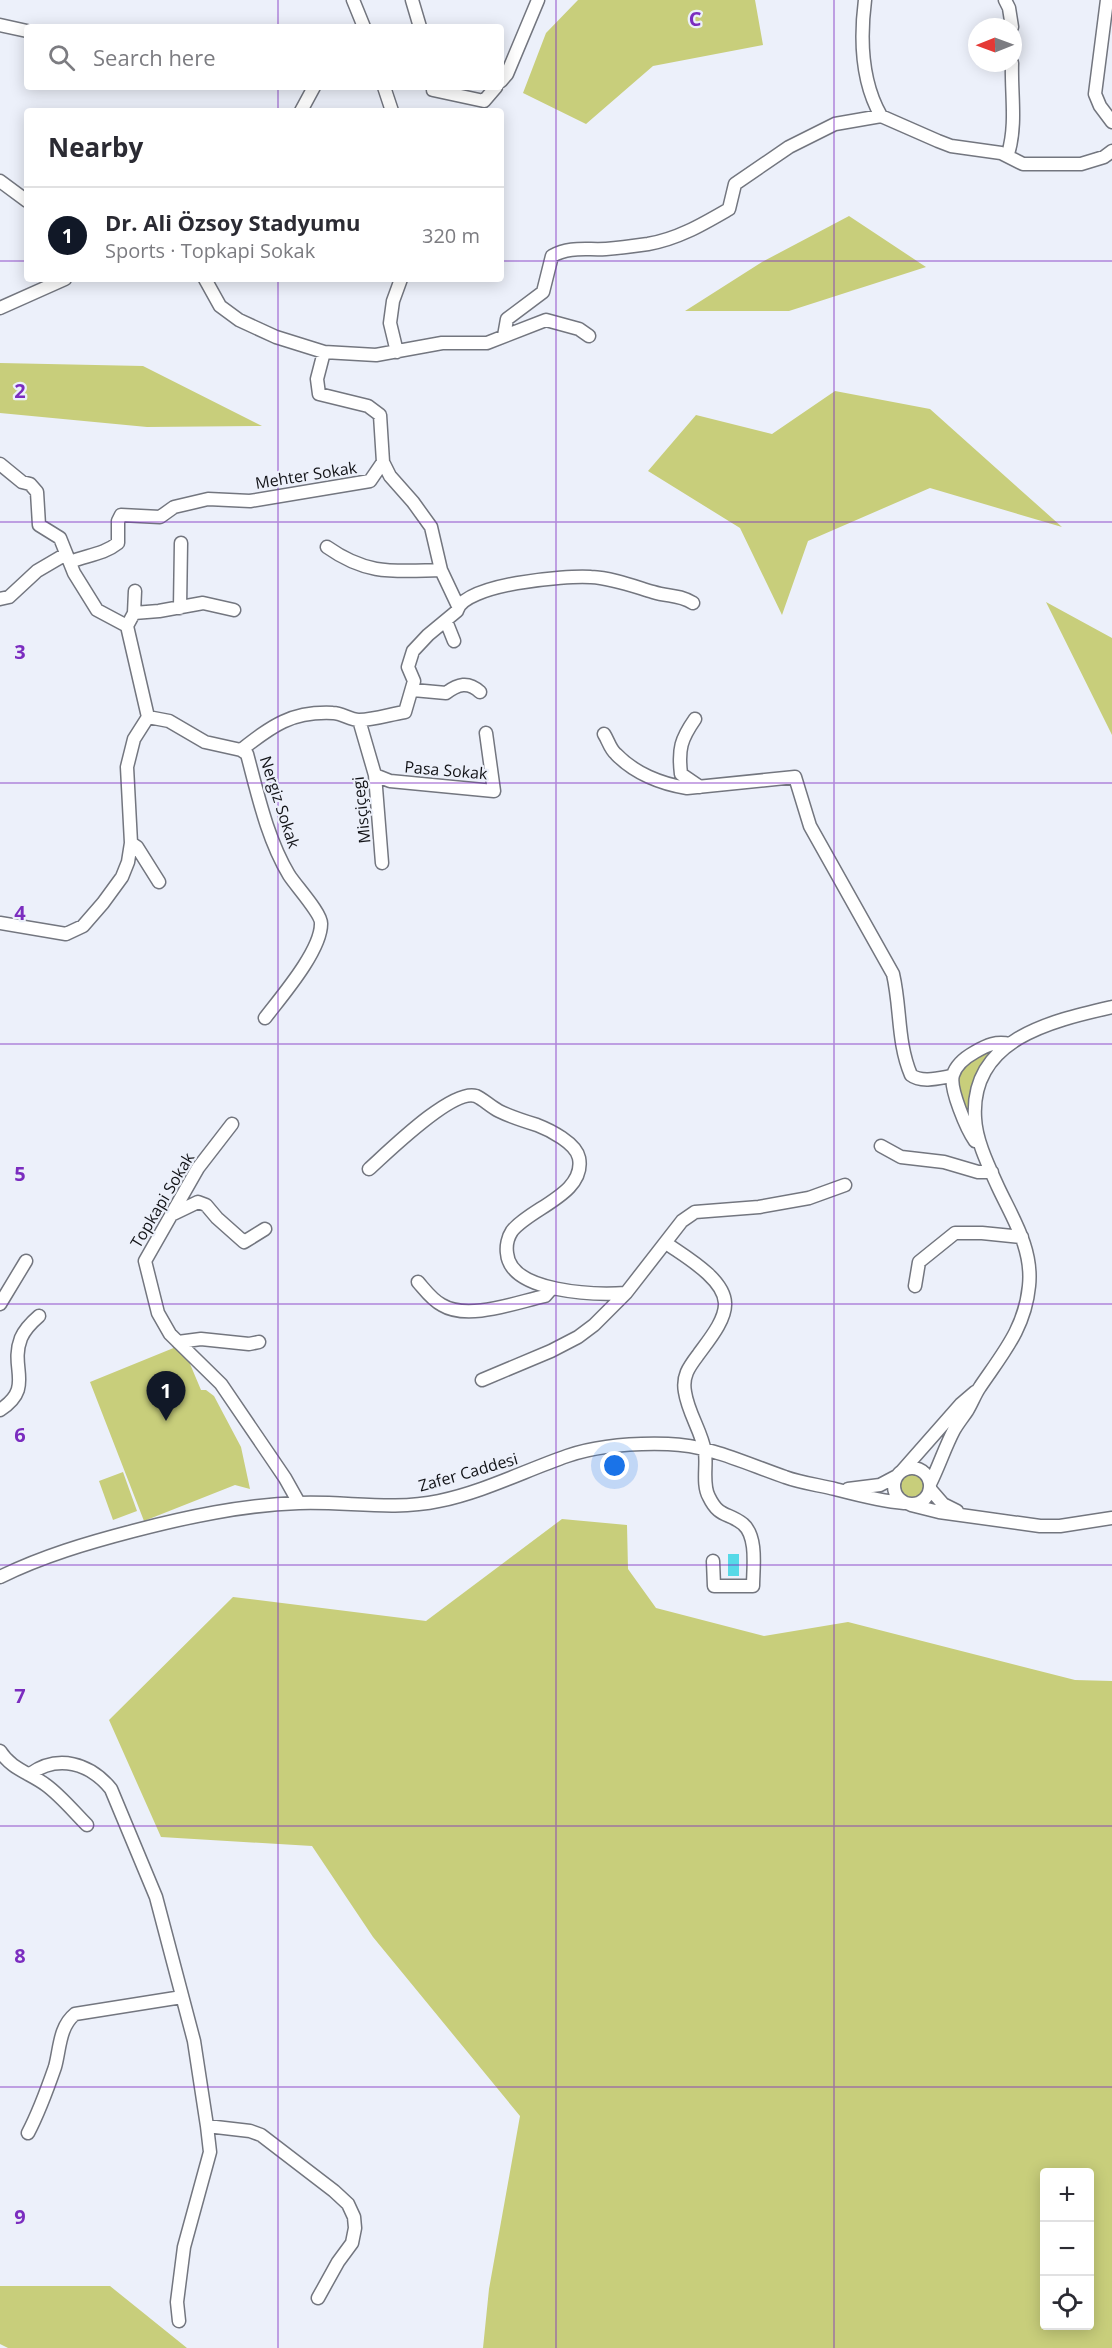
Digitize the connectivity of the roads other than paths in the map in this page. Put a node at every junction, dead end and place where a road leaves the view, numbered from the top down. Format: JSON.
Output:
{"nodes":[{"id":1,"x":353,"y":0,"type":"edge"},
{"id":2,"x":412,"y":0,"type":"edge"},
{"id":3,"x":538,"y":0,"type":"edge"},
{"id":4,"x":865,"y":0,"type":"edge"},
{"id":5,"x":1005,"y":0,"type":"edge"},
{"id":6,"x":1107,"y":0,"type":"edge"},
{"id":7,"x":1011,"y":18,"type":"edge"},
{"id":8,"x":363,"y":24,"type":"edge"},
{"id":9,"x":419,"y":24,"type":"edge"},
{"id":10,"x":0,"y":26,"type":"edge"},
{"id":11,"x":24,"y":30,"type":"edge"},
{"id":12,"x":1012,"y":72,"type":"edge"},
{"id":13,"x":504,"y":78,"type":"edge"},
{"id":14,"x":312,"y":90,"type":"edge"},
{"id":15,"x":385,"y":90,"type":"edge"},
{"id":16,"x":433,"y":90,"type":"edge"},
{"id":17,"x":493,"y":90,"type":"edge"},
{"id":18,"x":303,"y":108,"type":"edge"},
{"id":19,"x":391,"y":108,"type":"edge"},
{"id":20,"x":881,"y":116,"type":"junction"},
{"id":21,"x":1112,"y":122,"type":"edge"},
{"id":22,"x":1112,"y":151,"type":"edge"},
{"id":23,"x":1008,"y":154,"type":"junction"},
{"id":24,"x":0,"y":181,"type":"edge"},
{"id":25,"x":24,"y":199,"type":"edge"},
{"id":26,"x":58,"y":282,"type":"edge"},
{"id":27,"x":207,"y":282,"type":"edge"},
{"id":28,"x":400,"y":282,"type":"edge"},
{"id":29,"x":0,"y":308,"type":"edge"},
{"id":30,"x":504,"y":336,"type":"junction"},
{"id":31,"x":589,"y":336,"type":"dead end"},
{"id":32,"x":324,"y":352,"type":"junction"},
{"id":33,"x":397,"y":352,"type":"junction"},
{"id":34,"x":383,"y":462,"type":"junction"},
{"id":35,"x":0,"y":464,"type":"edge"},
{"id":36,"x":181,"y":543,"type":"dead end"},
{"id":37,"x":327,"y":547,"type":"dead end"},
{"id":38,"x":68,"y":558,"type":"junction"},
{"id":39,"x":441,"y":570,"type":"junction"},
{"id":40,"x":135,"y":591,"type":"dead end"},
{"id":41,"x":0,"y":599,"type":"edge"},
{"id":42,"x":693,"y":603,"type":"dead end"},
{"id":43,"x":458,"y":606,"type":"junction"},
{"id":44,"x":180,"y":608,"type":"junction"},
{"id":45,"x":234,"y":610,"type":"dead end"},
{"id":46,"x":134,"y":613,"type":"junction"},
{"id":47,"x":446,"y":621,"type":"junction"},
{"id":48,"x":127,"y":626,"type":"junction"},
{"id":49,"x":454,"y":641,"type":"dead end"},
{"id":50,"x":413,"y":690,"type":"junction"},
{"id":51,"x":480,"y":692,"type":"dead end"},
{"id":52,"x":148,"y":712,"type":"junction"},
{"id":53,"x":695,"y":719,"type":"dead end"},
{"id":54,"x":359,"y":720,"type":"junction"},
{"id":55,"x":486,"y":733,"type":"dead end"},
{"id":56,"x":604,"y":734,"type":"dead end"},
{"id":57,"x":241,"y":750,"type":"junction"},
{"id":58,"x":375,"y":775,"type":"junction"},
{"id":59,"x":700,"y":787,"type":"junction"},
{"id":60,"x":131,"y":843,"type":"junction"},
{"id":61,"x":382,"y":863,"type":"dead end"},
{"id":62,"x":159,"y":882,"type":"dead end"},
{"id":63,"x":0,"y":922,"type":"edge"},
{"id":64,"x":1112,"y":1007,"type":"edge"},
{"id":65,"x":265,"y":1018,"type":"dead end"},
{"id":66,"x":1010,"y":1044,"type":"junction"},
{"id":67,"x":952,"y":1076,"type":"junction"},
{"id":68,"x":232,"y":1124,"type":"dead end"},
{"id":69,"x":881,"y":1146,"type":"dead end"},
{"id":70,"x":984,"y":1153,"type":"junction"},
{"id":71,"x":369,"y":1169,"type":"dead end"},
{"id":72,"x":992,"y":1172,"type":"junction"},
{"id":73,"x":845,"y":1185,"type":"dead end"},
{"id":74,"x":170,"y":1216,"type":"junction"},
{"id":75,"x":265,"y":1229,"type":"dead end"},
{"id":76,"x":1022,"y":1237,"type":"junction"},
{"id":77,"x":666,"y":1243,"type":"junction"},
{"id":78,"x":26,"y":1261,"type":"dead end"},
{"id":79,"x":418,"y":1282,"type":"dead end"},
{"id":80,"x":915,"y":1286,"type":"dead end"},
{"id":81,"x":552,"y":1288,"type":"junction"},
{"id":82,"x":626,"y":1293,"type":"junction"},
{"id":83,"x":0,"y":1304,"type":"edge"},
{"id":84,"x":39,"y":1316,"type":"dead end"},
{"id":85,"x":178,"y":1342,"type":"junction"},
{"id":86,"x":259,"y":1342,"type":"dead end"},
{"id":87,"x":482,"y":1380,"type":"dead end"},
{"id":88,"x":978,"y":1389,"type":"junction"},
{"id":89,"x":0,"y":1410,"type":"edge"},
{"id":90,"x":705,"y":1450,"type":"junction"},
{"id":91,"x":899,"y":1473,"type":"junction"},
{"id":92,"x":930,"y":1486,"type":"junction"},
{"id":93,"x":838,"y":1490,"type":"junction"},
{"id":94,"x":299,"y":1503,"type":"junction"},
{"id":95,"x":908,"y":1504,"type":"junction"},
{"id":96,"x":967,"y":1514,"type":"junction"},
{"id":97,"x":1112,"y":1518,"type":"edge"},
{"id":98,"x":713,"y":1561,"type":"dead end"},
{"id":99,"x":0,"y":1577,"type":"edge"},
{"id":100,"x":0,"y":1751,"type":"edge"},
{"id":101,"x":30,"y":1774,"type":"junction"},
{"id":102,"x":87,"y":1825,"type":"dead end"},
{"id":103,"x":182,"y":1997,"type":"junction"},
{"id":104,"x":207,"y":2126,"type":"junction"},
{"id":105,"x":27,"y":2133,"type":"dead end"},
{"id":106,"x":318,"y":2298,"type":"dead end"},
{"id":107,"x":179,"y":2321,"type":"dead end"}],
"edges":[{"from":1,"to":8,"type":"street"},
{"from":2,"to":9,"type":"street"},
{"from":3,"to":13,"type":"street"},
{"from":4,"to":20,"type":"street"},
{"from":5,"to":7,"type":"street"},
{"from":6,"to":21,"type":"street"},
{"from":10,"to":11,"type":"street"},
{"from":12,"to":23,"type":"street"},
{"from":14,"to":18,"type":"street"},
{"from":15,"to":19,"type":"street"},
{"from":16,"to":17,"type":"street"},
{"from":20,"to":23,"type":"street"},
{"from":20,"to":30,"type":"street"},
{"from":22,"to":23,"type":"street"},
{"from":24,"to":25,"type":"street"},
{"from":26,"to":29,"type":"street"},
{"from":27,"to":32,"type":"street"},
{"from":28,"to":33,"type":"street"},
{"from":30,"to":31,"type":"street"},
{"from":30,"to":33,"type":"street"},
{"from":32,"to":33,"type":"street"},
{"from":32,"to":34,"type":"street"},
{"from":34,"to":38,"type":"street","name":"Mehter Sokak"},
{"from":34,"to":39,"type":"street"},
{"from":35,"to":38,"type":"street"},
{"from":36,"to":44,"type":"street"},
{"from":37,"to":39,"type":"street"},
{"from":38,"to":41,"type":"street"},
{"from":38,"to":48,"type":"street"},
{"from":39,"to":43,"type":"street"},
{"from":40,"to":46,"type":"street"},
{"from":42,"to":43,"type":"street"},
{"from":43,"to":47,"type":"street"},
{"from":44,"to":45,"type":"street"},
{"from":44,"to":46,"type":"street"},
{"from":46,"to":48,"type":"street"},
{"from":47,"to":49,"type":"street"},
{"from":47,"to":50,"type":"street"},
{"from":48,"to":52,"type":"street"},
{"from":50,"to":51,"type":"street"},
{"from":50,"to":54,"type":"street"},
{"from":52,"to":57,"type":"street"},
{"from":52,"to":60,"type":"street"},
{"from":53,"to":59,"type":"street"},
{"from":54,"to":57,"type":"street"},
{"from":54,"to":58,"type":"street","name":"Misçiçegi"},
{"from":55,"to":58,"type":"street","name":"Pasa Sokak"},
{"from":56,"to":59,"type":"street"},
{"from":57,"to":65,"type":"street","name":"Nergiz Sokak"},
{"from":58,"to":61,"type":"street","name":"Misçiçegi"},
{"from":59,"to":67,"type":"street"},
{"from":60,"to":62,"type":"street"},
{"from":60,"to":63,"type":"street"},
{"from":64,"to":66,"type":"street"},
{"from":66,"to":67,"type":"street"},
{"from":66,"to":70,"type":"street"},
{"from":67,"to":70,"type":"street"},
{"from":68,"to":74,"type":"street","name":"Topkapi Sokak"},
{"from":69,"to":72,"type":"street"},
{"from":70,"to":72,"type":"street"},
{"from":71,"to":81,"type":"street"},
{"from":72,"to":76,"type":"street"},
{"from":73,"to":77,"type":"street"},
{"from":74,"to":75,"type":"street"},
{"from":74,"to":85,"type":"street","name":"Topkapi Sokak"},
{"from":76,"to":80,"type":"street"},
{"from":76,"to":88,"type":"street"},
{"from":77,"to":82,"type":"street"},
{"from":77,"to":90,"type":"street"},
{"from":78,"to":83,"type":"street"},
{"from":79,"to":81,"type":"street"},
{"from":81,"to":82,"type":"street"},
{"from":82,"to":87,"type":"street"},
{"from":84,"to":89,"type":"street"},
{"from":85,"to":86,"type":"street"},
{"from":85,"to":94,"type":"street","name":"Topkapi Sokak"},
{"from":88,"to":91,"type":"street","name":"Zafer Caddesi"},
{"from":88,"to":92,"type":"street"},
{"from":90,"to":93,"type":"street","name":"Zafer Caddesi"},
{"from":90,"to":94,"type":"street","name":"Zafer Caddesi"},
{"from":90,"to":98,"type":"street"},
{"from":91,"to":92,"type":"street"},
{"from":91,"to":93,"type":"street","name":"Zafer Caddesi"},
{"from":91,"to":95,"type":"street"},
{"from":92,"to":95,"type":"street"},
{"from":92,"to":96,"type":"street"},
{"from":93,"to":95,"type":"street","name":"Zafer Caddesi"},
{"from":94,"to":99,"type":"street","name":"Zafer Caddesi"},
{"from":95,"to":96,"type":"street","name":"Zafer Caddesi"},
{"from":96,"to":97,"type":"street"},
{"from":100,"to":101,"type":"street"},
{"from":101,"to":102,"type":"street"},
{"from":101,"to":103,"type":"street"},
{"from":103,"to":104,"type":"street"},
{"from":103,"to":105,"type":"street"},
{"from":104,"to":106,"type":"street"},
{"from":104,"to":107,"type":"street"}]}
